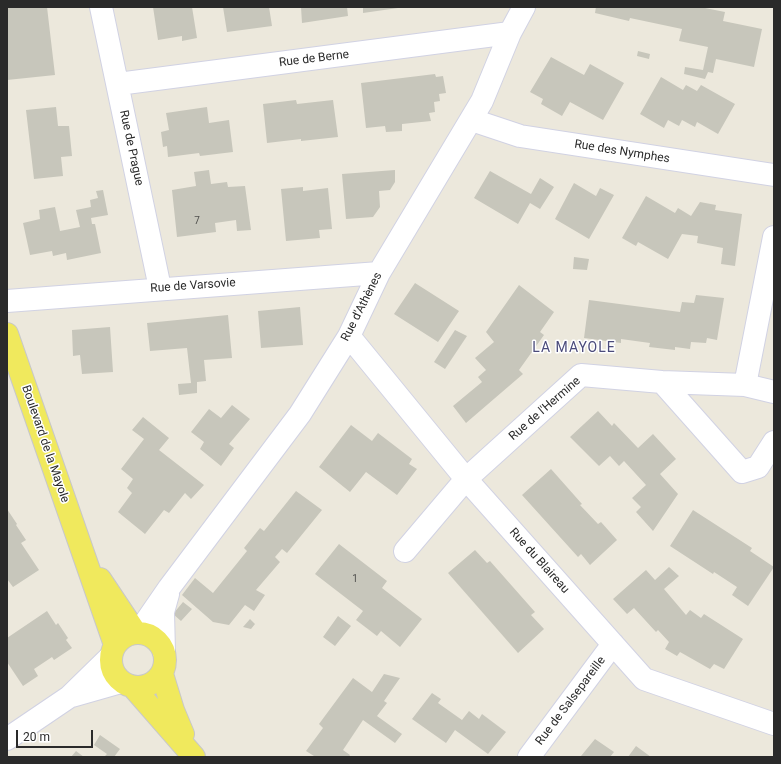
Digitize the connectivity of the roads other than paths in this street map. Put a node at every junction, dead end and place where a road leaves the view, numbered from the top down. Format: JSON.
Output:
{"nodes":[{"id":1,"x":101,"y":7,"type":"edge"},
{"id":2,"x":524,"y":7,"type":"edge"},
{"id":3,"x":510,"y":33,"type":"junction"},
{"id":4,"x":118,"y":84,"type":"junction"},
{"id":5,"x":472,"y":120,"type":"junction"},
{"id":6,"x":774,"y":175,"type":"edge"},
{"id":7,"x":774,"y":237,"type":"edge"},
{"id":8,"x":379,"y":273,"type":"junction"},
{"id":9,"x":160,"y":288,"type":"junction"},
{"id":10,"x":7,"y":301,"type":"edge"},
{"id":11,"x":7,"y":334,"type":"edge"},
{"id":12,"x":349,"y":336,"type":"junction"},
{"id":13,"x":662,"y":382,"type":"junction"},
{"id":14,"x":745,"y":385,"type":"junction"},
{"id":15,"x":774,"y":392,"type":"edge"},
{"id":16,"x":774,"y":442,"type":"edge"},
{"id":17,"x":466,"y":479,"type":"junction"},
{"id":18,"x":405,"y":551,"type":"dead end"},
{"id":19,"x":84,"y":553,"type":"junction"},
{"id":20,"x":169,"y":588,"type":"junction"},
{"id":21,"x":137,"y":633,"type":"junction"},
{"id":22,"x":613,"y":644,"type":"junction"},
{"id":23,"x":113,"y":651,"type":"junction"},
{"id":24,"x":164,"y":652,"type":"junction"},
{"id":25,"x":162,"y":674,"type":"junction"},
{"id":26,"x":127,"y":684,"type":"junction"},
{"id":27,"x":69,"y":697,"type":"junction"},
{"id":28,"x":774,"y":724,"type":"edge"},
{"id":29,"x":7,"y":739,"type":"edge"},
{"id":30,"x":192,"y":755,"type":"edge"},
{"id":31,"x":529,"y":757,"type":"edge"}],
"edges":[{"from":1,"to":4,"type":"street","name":"Rue de Prague"},
{"from":2,"to":3,"type":"street","name":"Rue d'Athènes"},
{"from":3,"to":4,"type":"street","name":"Rue de Berne"},
{"from":3,"to":5,"type":"street","name":"Rue d'Athènes"},
{"from":4,"to":9,"type":"street","name":"Rue de Prague"},
{"from":5,"to":6,"type":"street","name":"Rue des Nymphes"},
{"from":5,"to":8,"type":"street","name":"Rue d'Athènes"},
{"from":7,"to":14,"type":"street"},
{"from":8,"to":9,"type":"street","name":"Rue de Varsovie"},
{"from":8,"to":12,"type":"street","name":"Rue d'Athènes"},
{"from":9,"to":10,"type":"street","name":"Rue de Varsovie"},
{"from":11,"to":19,"type":"main road","name":"Boulevard de la Mayole"},
{"from":12,"to":17,"type":"street","name":"Rue du Blaireau"},
{"from":12,"to":20,"type":"street","name":"Rue d'Athènes"},
{"from":13,"to":14,"type":"street","name":"Rue de l'Hermine"},
{"from":13,"to":16,"type":"street"},
{"from":13,"to":17,"type":"street","name":"Rue de l'Hermine"},
{"from":14,"to":15,"type":"street","name":"Rue de l'Hermine"},
{"from":17,"to":18,"type":"street","name":"Rue de l'Hermine"},
{"from":17,"to":22,"type":"street","name":"Rue du Blaireau"},
{"from":19,"to":21,"type":"main road","name":"Boulevard de la Mayole"},
{"from":19,"to":23,"type":"main road","name":"Boulevard de la Mayole"},
{"from":20,"to":21,"type":"street","name":"Rue d'Athènes"},
{"from":20,"to":24,"type":"street","name":"Rue d'Athènes"},
{"from":21,"to":23,"type":"main road"},
{"from":21,"to":24,"type":"main road"},
{"from":22,"to":28,"type":"street","name":"Rue du Blaireau"},
{"from":22,"to":31,"type":"street","name":"Rue de Salsepareille"},
{"from":23,"to":26,"type":"main road"},
{"from":23,"to":27,"type":"street"},
{"from":24,"to":25,"type":"main road"},
{"from":25,"to":26,"type":"main road"},
{"from":25,"to":30,"type":"main road"},
{"from":26,"to":27,"type":"street"},
{"from":26,"to":30,"type":"main road"},
{"from":27,"to":29,"type":"street"}]}
